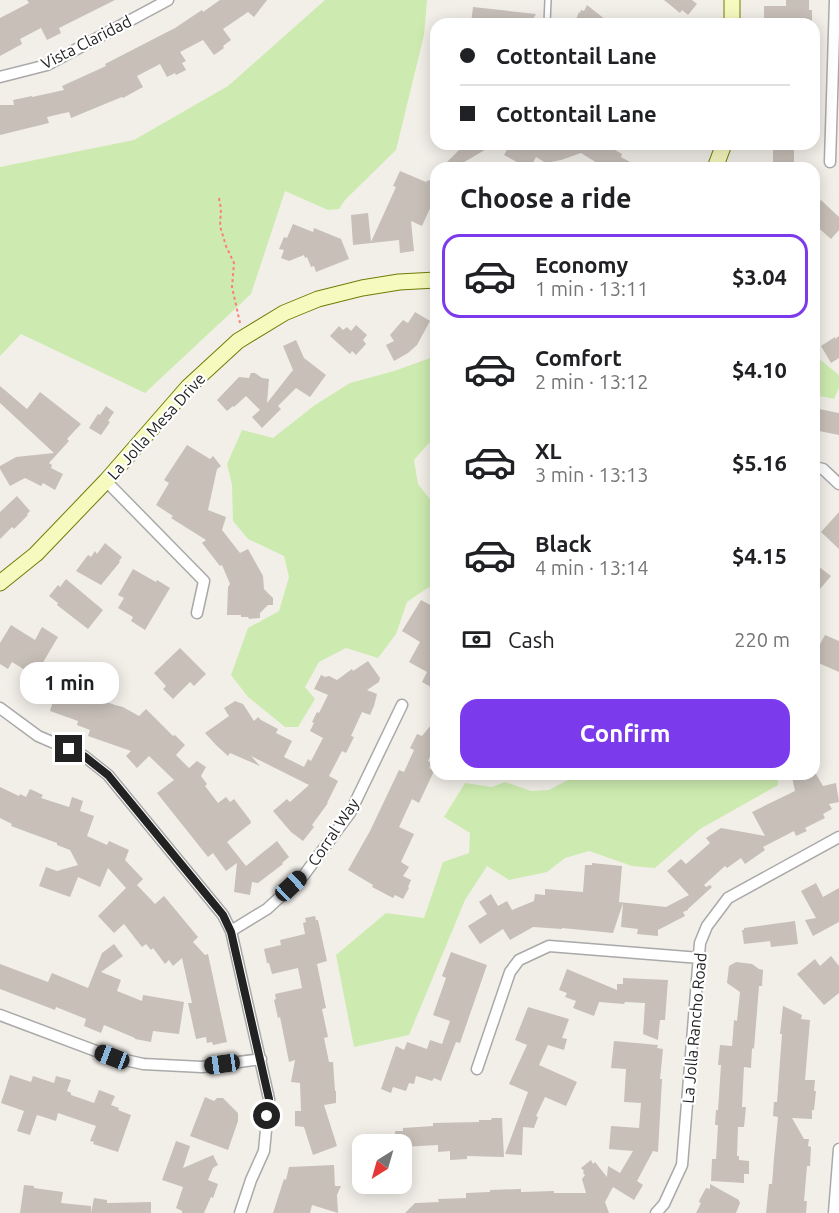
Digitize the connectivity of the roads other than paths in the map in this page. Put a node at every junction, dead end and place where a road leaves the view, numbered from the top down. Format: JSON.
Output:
{"nodes":[{"id":1,"x":168,"y":0,"type":"edge"},
{"id":2,"x":548,"y":0,"type":"edge"},
{"id":3,"x":732,"y":0,"type":"edge"},
{"id":4,"x":835,"y":0,"type":"edge"},
{"id":5,"x":547,"y":18,"type":"edge"},
{"id":6,"x":732,"y":18,"type":"edge"},
{"id":7,"x":0,"y":76,"type":"edge"},
{"id":8,"x":830,"y":162,"type":"dead end"},
{"id":9,"x":430,"y":280,"type":"edge"},
{"id":10,"x":820,"y":468,"type":"edge"},
{"id":11,"x":106,"y":481,"type":"junction"},
{"id":12,"x":839,"y":483,"type":"edge"},
{"id":13,"x":0,"y":584,"type":"edge"},
{"id":14,"x":197,"y":613,"type":"dead end"},
{"id":15,"x":402,"y":705,"type":"dead end"},
{"id":16,"x":0,"y":708,"type":"edge"},
{"id":17,"x":839,"y":837,"type":"edge"},
{"id":18,"x":231,"y":932,"type":"junction"},
{"id":19,"x":700,"y":957,"type":"junction"},
{"id":20,"x":0,"y":1014,"type":"edge"},
{"id":21,"x":261,"y":1059,"type":"junction"},
{"id":22,"x":477,"y":1069,"type":"dead end"},
{"id":23,"x":839,"y":1149,"type":"edge"},
{"id":24,"x":240,"y":1213,"type":"edge"},
{"id":25,"x":656,"y":1213,"type":"edge"},
{"id":26,"x":834,"y":1213,"type":"edge"}],
"edges":[{"from":1,"to":7,"type":"street","name":"Vista Claridad"},
{"from":2,"to":5,"type":"lane"},
{"from":3,"to":6,"type":"street"},
{"from":4,"to":8,"type":"street"},
{"from":9,"to":11,"type":"street","name":"La Jolla Mesa Drive"},
{"from":10,"to":12,"type":"street"},
{"from":11,"to":13,"type":"street","name":"La Jolla Mesa Drive"},
{"from":11,"to":14,"type":"street"},
{"from":15,"to":18,"type":"street","name":"Corral Way"},
{"from":16,"to":18,"type":"street"},
{"from":17,"to":19,"type":"street","name":"La Jolla Rancho Road"},
{"from":18,"to":21,"type":"street"},
{"from":19,"to":22,"type":"street"},
{"from":19,"to":25,"type":"street","name":"La Jolla Rancho Road"},
{"from":20,"to":21,"type":"street"},
{"from":21,"to":24,"type":"street"},
{"from":23,"to":26,"type":"street"}]}
